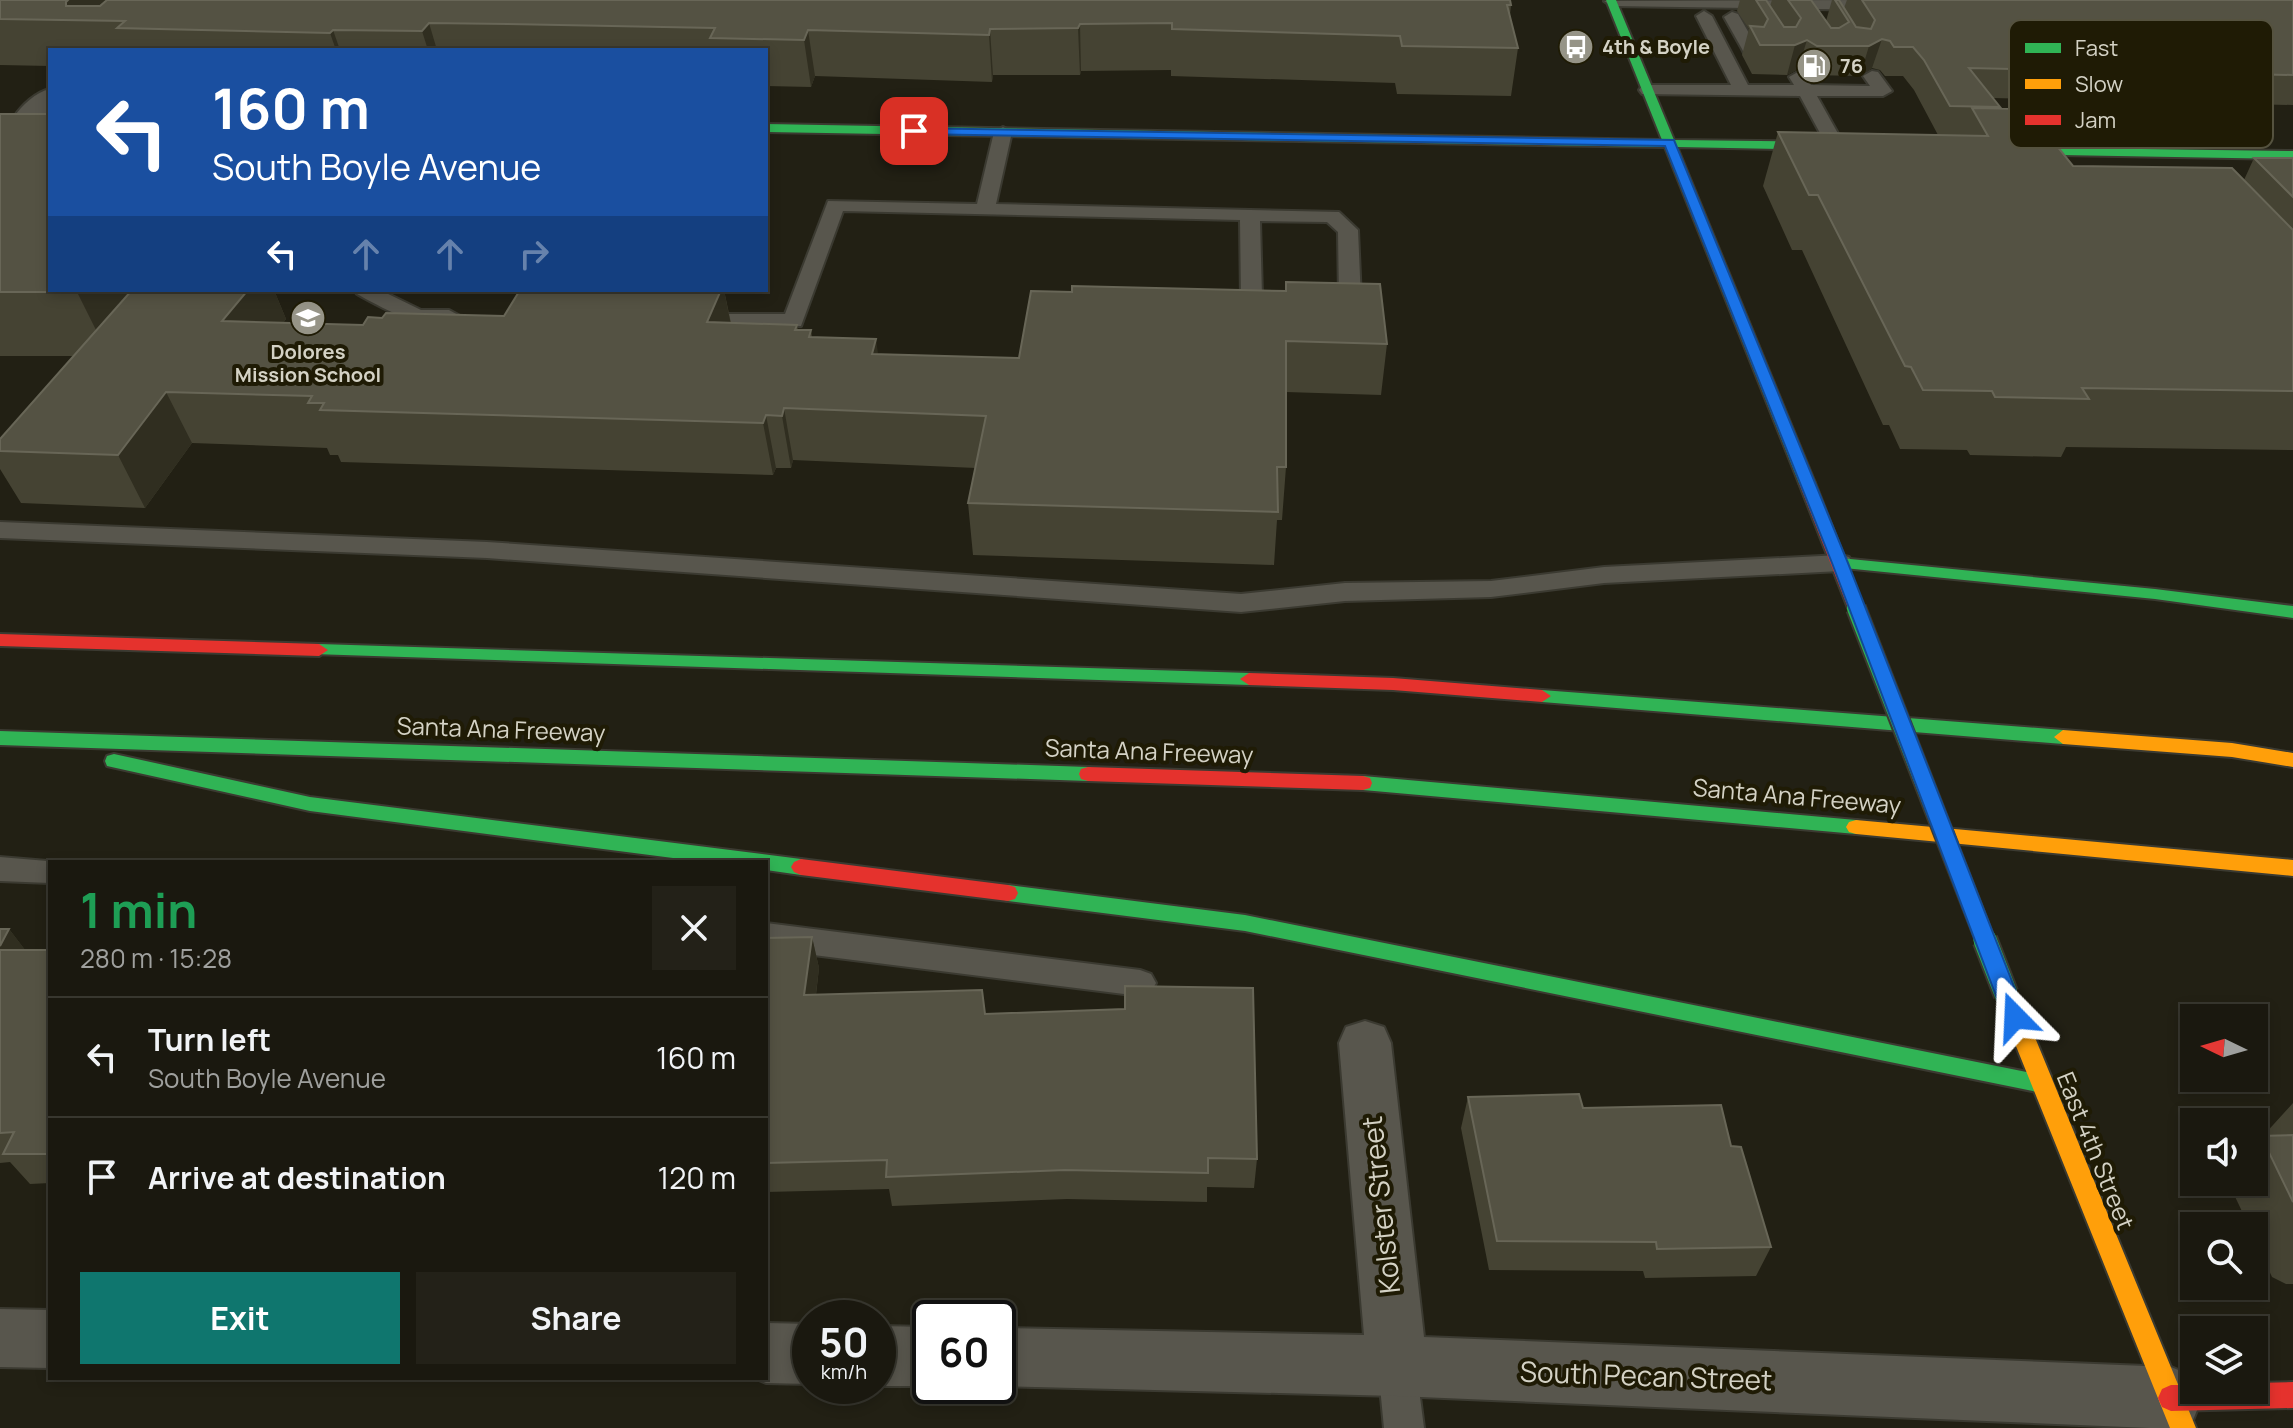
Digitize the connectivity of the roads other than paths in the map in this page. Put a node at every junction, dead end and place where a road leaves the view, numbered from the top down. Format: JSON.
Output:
{"nodes":[{"id":1,"x":1902,"y":5,"type":"edge"},
{"id":2,"x":1614,"y":6,"type":"edge"},
{"id":3,"x":1704,"y":16,"type":"junction"},
{"id":4,"x":1732,"y":17,"type":"junction"},
{"id":5,"x":1835,"y":17,"type":"edge"},
{"id":6,"x":1750,"y":49,"type":"edge"},
{"id":7,"x":1872,"y":76,"type":"edge"},
{"id":8,"x":1802,"y":83,"type":"junction"},
{"id":9,"x":1648,"y":90,"type":"junction"},
{"id":10,"x":1742,"y":90,"type":"junction"},
{"id":11,"x":48,"y":99,"type":"edge"},
{"id":12,"x":31,"y":117,"type":"edge"},
{"id":13,"x":768,"y":128,"type":"edge"},
{"id":14,"x":1003,"y":132,"type":"junction"},
{"id":15,"x":1669,"y":143,"type":"junction"},
{"id":16,"x":1843,"y":146,"type":"joint"},
{"id":17,"x":1982,"y":149,"type":"edge"},
{"id":18,"x":2156,"y":153,"type":"junction"},
{"id":19,"x":2293,"y":155,"type":"edge"},
{"id":20,"x":2175,"y":174,"type":"edge"},
{"id":21,"x":985,"y":210,"type":"junction"},
{"id":22,"x":1250,"y":216,"type":"junction"},
{"id":23,"x":368,"y":292,"type":"edge"},
{"id":24,"x":464,"y":316,"type":"edge"},
{"id":25,"x":668,"y":319,"type":"edge"},
{"id":26,"x":0,"y":530,"type":"edge"},
{"id":27,"x":1840,"y":563,"type":"junction"},
{"id":28,"x":2293,"y":612,"type":"edge"},
{"id":29,"x":0,"y":640,"type":"edge"},
{"id":30,"x":3,"y":738,"type":"edge"},
{"id":31,"x":2293,"y":760,"type":"edge"},
{"id":32,"x":750,"y":860,"type":"edge"},
{"id":33,"x":768,"y":862,"type":"edge"},
{"id":34,"x":2293,"y":868,"type":"edge"},
{"id":35,"x":0,"y":869,"type":"edge"},
{"id":36,"x":48,"y":871,"type":"edge"},
{"id":37,"x":768,"y":936,"type":"edge"},
{"id":38,"x":1140,"y":983,"type":"edge"},
{"id":39,"x":1365,"y":1043,"type":"dead end"},
{"id":40,"x":2042,"y":1084,"type":"junction"},
{"id":41,"x":0,"y":1338,"type":"edge"},
{"id":42,"x":48,"y":1339,"type":"edge"},
{"id":43,"x":768,"y":1353,"type":"edge"},
{"id":44,"x":792,"y":1354,"type":"edge"},
{"id":45,"x":1016,"y":1358,"type":"edge"},
{"id":46,"x":1397,"y":1366,"type":"junction"},
{"id":47,"x":2293,"y":1395,"type":"edge"},
{"id":48,"x":2177,"y":1413,"type":"edge"},
{"id":49,"x":1404,"y":1428,"type":"edge"}],
"edges":[{"from":1,"to":2,"type":"lane"},
{"from":2,"to":3,"type":"lane"},
{"from":2,"to":9,"type":"main road","name":"East 4th Street"},
{"from":3,"to":4,"type":"lane"},
{"from":3,"to":10,"type":"lane"},
{"from":4,"to":5,"type":"lane"},
{"from":4,"to":6,"type":"lane"},
{"from":7,"to":8,"type":"lane"},
{"from":8,"to":10,"type":"lane"},
{"from":8,"to":16,"type":"lane"},
{"from":9,"to":10,"type":"lane"},
{"from":9,"to":15,"type":"main road","name":"East 4th Street"},
{"from":11,"to":12,"type":"street"},
{"from":13,"to":14,"type":"main road"},
{"from":14,"to":15,"type":"main road"},
{"from":14,"to":21,"type":"lane"},
{"from":15,"to":16,"type":"main road"},
{"from":15,"to":27,"type":"main road","name":"East 4th Street"},
{"from":17,"to":18,"type":"main road"},
{"from":18,"to":19,"type":"main road"},
{"from":18,"to":20,"type":"lane"},
{"from":21,"to":22,"type":"lane"},
{"from":21,"to":25,"type":"lane"},
{"from":22,"to":22,"type":"lane"},
{"from":23,"to":24,"type":"lane"},
{"from":26,"to":27,"type":"lane"},
{"from":27,"to":28,"type":"main road"},
{"from":27,"to":40,"type":"main road","name":"East 4th Street","bridge":true},
{"from":29,"to":31,"type":"main road"},
{"from":30,"to":32,"type":"main road"},
{"from":30,"to":34,"type":"main road","name":"Santa Ana Freeway"},
{"from":33,"to":40,"type":"main road"},
{"from":35,"to":36,"type":"lane"},
{"from":37,"to":38,"type":"lane"},
{"from":39,"to":46,"type":"street","name":"Kolster Street"},
{"from":40,"to":48,"type":"main road","name":"East 4th Street"},
{"from":41,"to":42,"type":"street"},
{"from":43,"to":44,"type":"street"},
{"from":45,"to":46,"type":"street","name":"South Pecan Street"},
{"from":46,"to":48,"type":"street","name":"South Pecan Street"},
{"from":46,"to":49,"type":"lane"},
{"from":47,"to":48,"type":"main road","name":"South Pecan Street"}]}
